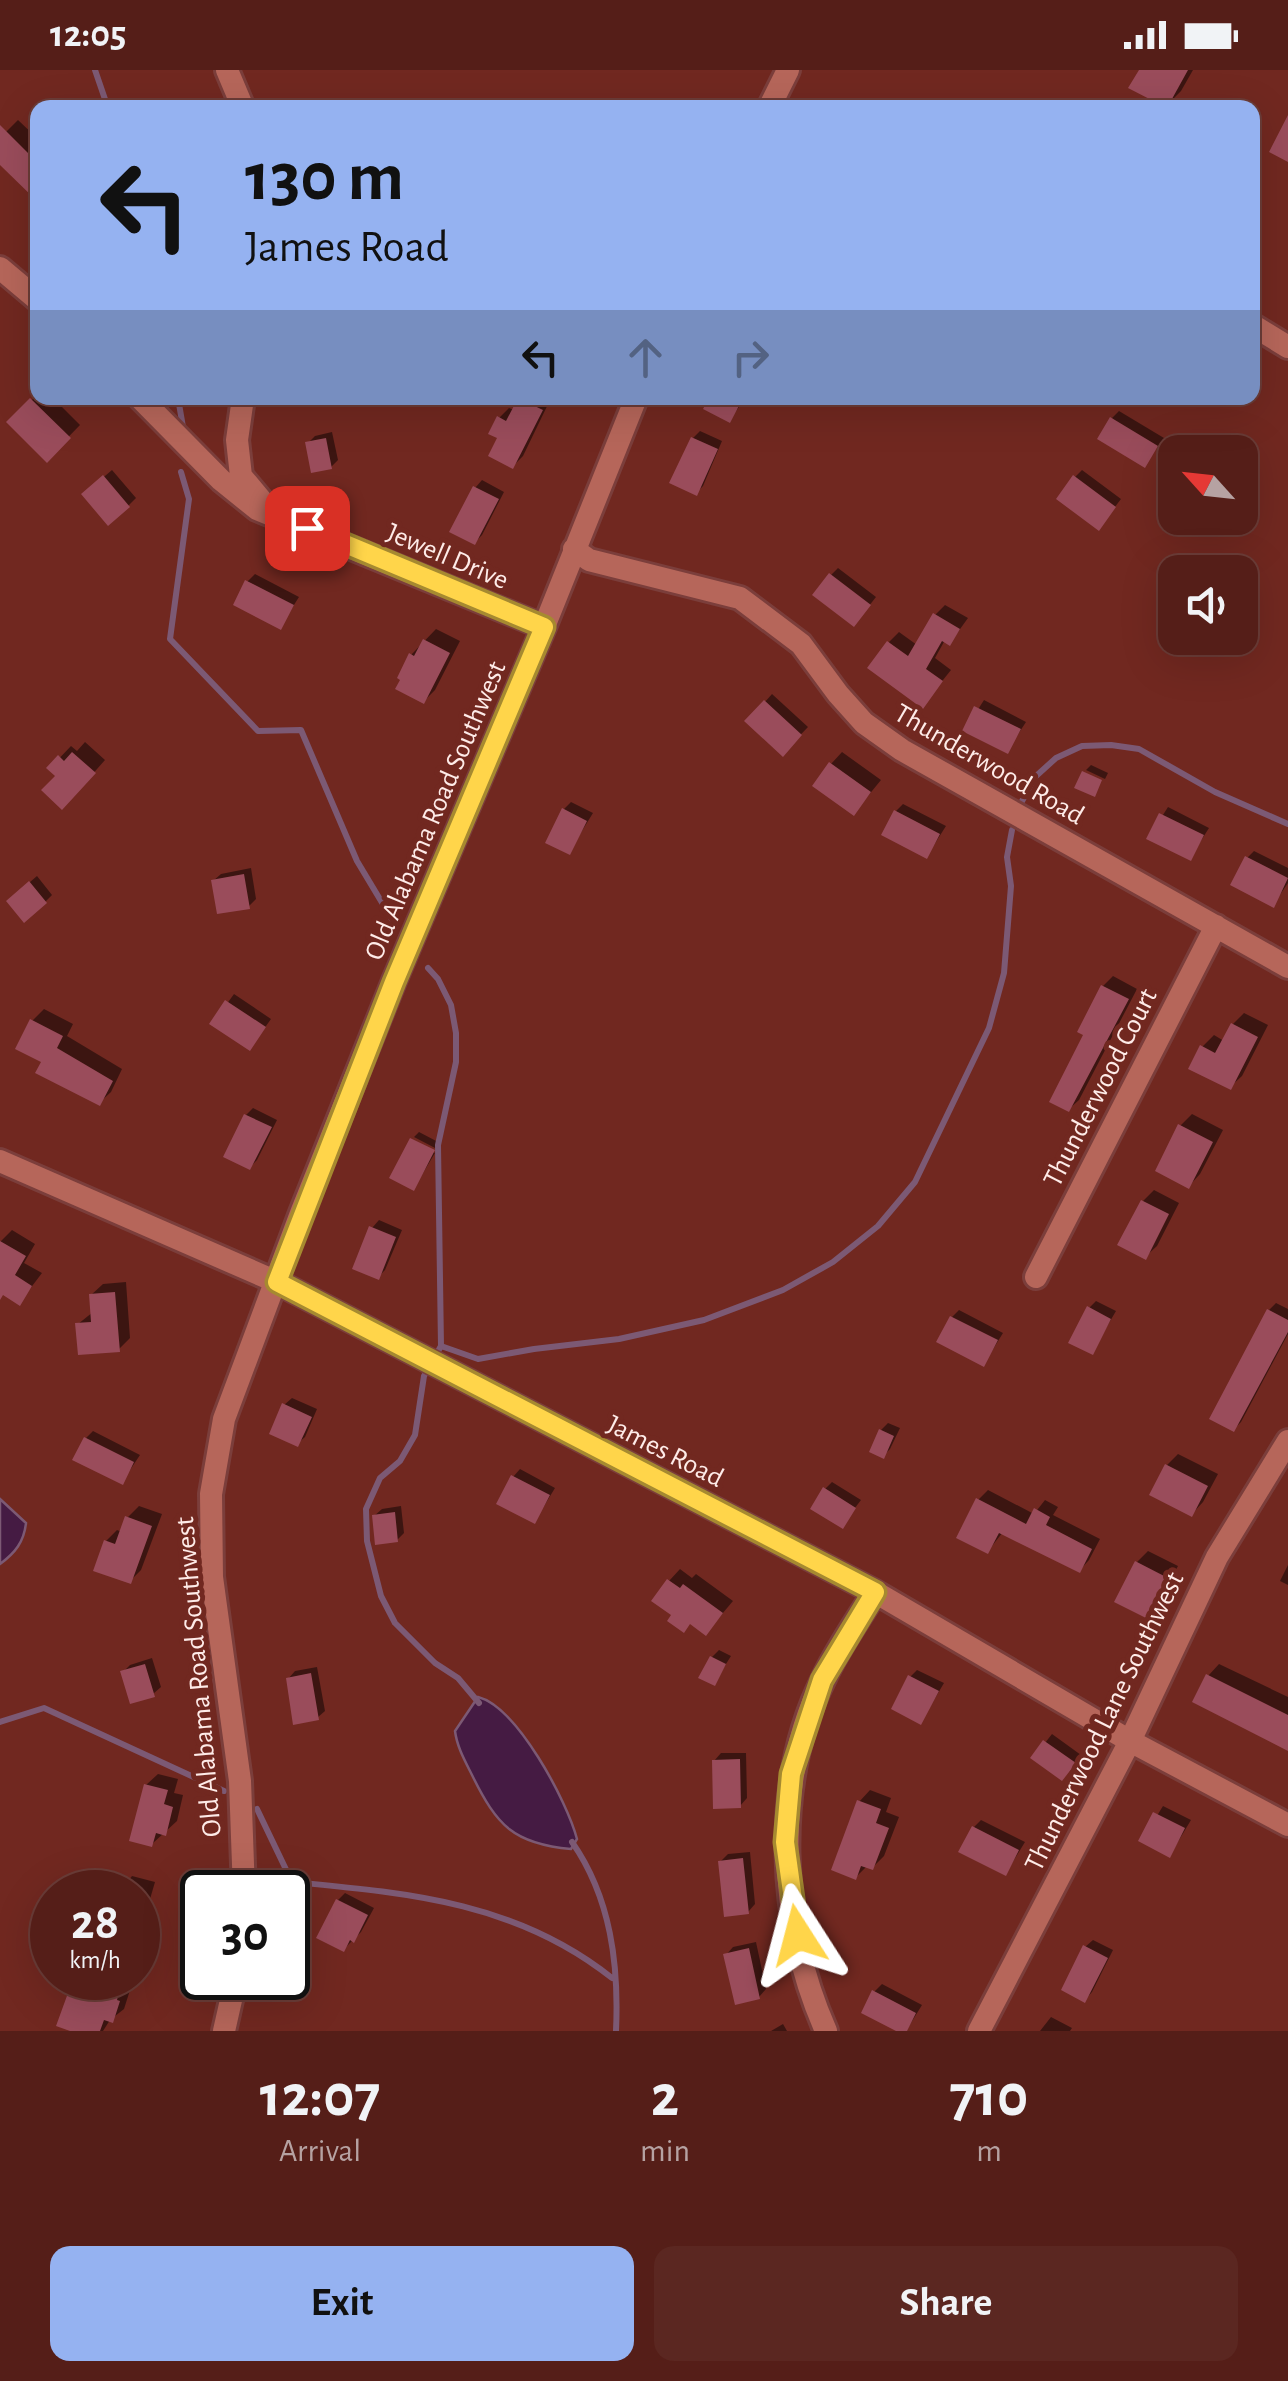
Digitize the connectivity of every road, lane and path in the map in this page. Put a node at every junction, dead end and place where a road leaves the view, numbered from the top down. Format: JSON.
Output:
{"nodes":[{"id":1,"x":228,"y":70,"type":"edge"},
{"id":2,"x":783,"y":72,"type":"edge"},
{"id":3,"x":240,"y":100,"type":"edge"},
{"id":4,"x":772,"y":100,"type":"edge"},
{"id":5,"x":0,"y":268,"type":"edge"},
{"id":6,"x":30,"y":293,"type":"edge"},
{"id":7,"x":1260,"y":330,"type":"edge"},
{"id":8,"x":1288,"y":348,"type":"edge"},
{"id":9,"x":147,"y":405,"type":"edge"},
{"id":10,"x":241,"y":405,"type":"edge"},
{"id":11,"x":633,"y":405,"type":"edge"},
{"id":12,"x":273,"y":514,"type":"junction"},
{"id":13,"x":574,"y":549,"type":"junction"},
{"id":14,"x":544,"y":627,"type":"junction"},
{"id":15,"x":1216,"y":926,"type":"junction"},
{"id":16,"x":1288,"y":967,"type":"edge"},
{"id":17,"x":0,"y":1161,"type":"edge"},
{"id":18,"x":1036,"y":1276,"type":"dead end"},
{"id":19,"x":277,"y":1282,"type":"junction"},
{"id":20,"x":1288,"y":1441,"type":"edge"},
{"id":21,"x":875,"y":1592,"type":"junction"},
{"id":22,"x":1130,"y":1741,"type":"junction"},
{"id":23,"x":1288,"y":1825,"type":"edge"},
{"id":24,"x":243,"y":1870,"type":"edge"},
{"id":25,"x":231,"y":2000,"type":"edge"},
{"id":26,"x":224,"y":2031,"type":"edge"},
{"id":27,"x":826,"y":2031,"type":"edge"},
{"id":28,"x":978,"y":2031,"type":"edge"}],
"edges":[{"from":1,"to":3,"type":"street"},
{"from":2,"to":4,"type":"street"},
{"from":5,"to":6,"type":"street"},
{"from":7,"to":8,"type":"street"},
{"from":9,"to":12,"type":"street","name":"Jewell Drive"},
{"from":10,"to":12,"type":"street"},
{"from":11,"to":13,"type":"street","name":"Old Alabama Road Southwest"},
{"from":12,"to":14,"type":"street","name":"Jewell Drive"},
{"from":13,"to":14,"type":"street","name":"Old Alabama Road Southwest"},
{"from":13,"to":15,"type":"street","name":"Thunderwood Road"},
{"from":14,"to":19,"type":"street","name":"Old Alabama Road Southwest"},
{"from":15,"to":16,"type":"street","name":"Thunderwood Road"},
{"from":15,"to":18,"type":"street","name":"Thunderwood Court"},
{"from":17,"to":19,"type":"street","name":"James Road"},
{"from":19,"to":21,"type":"street","name":"James Road"},
{"from":19,"to":24,"type":"street","name":"Old Alabama Road Southwest"},
{"from":20,"to":22,"type":"street","name":"Thunderwood Lane Southwest"},
{"from":21,"to":22,"type":"street","name":"James Road"},
{"from":21,"to":27,"type":"street"},
{"from":22,"to":23,"type":"street","name":"James Road"},
{"from":22,"to":28,"type":"street","name":"Thunderwood Lane Southwest"},
{"from":25,"to":26,"type":"street"}]}
